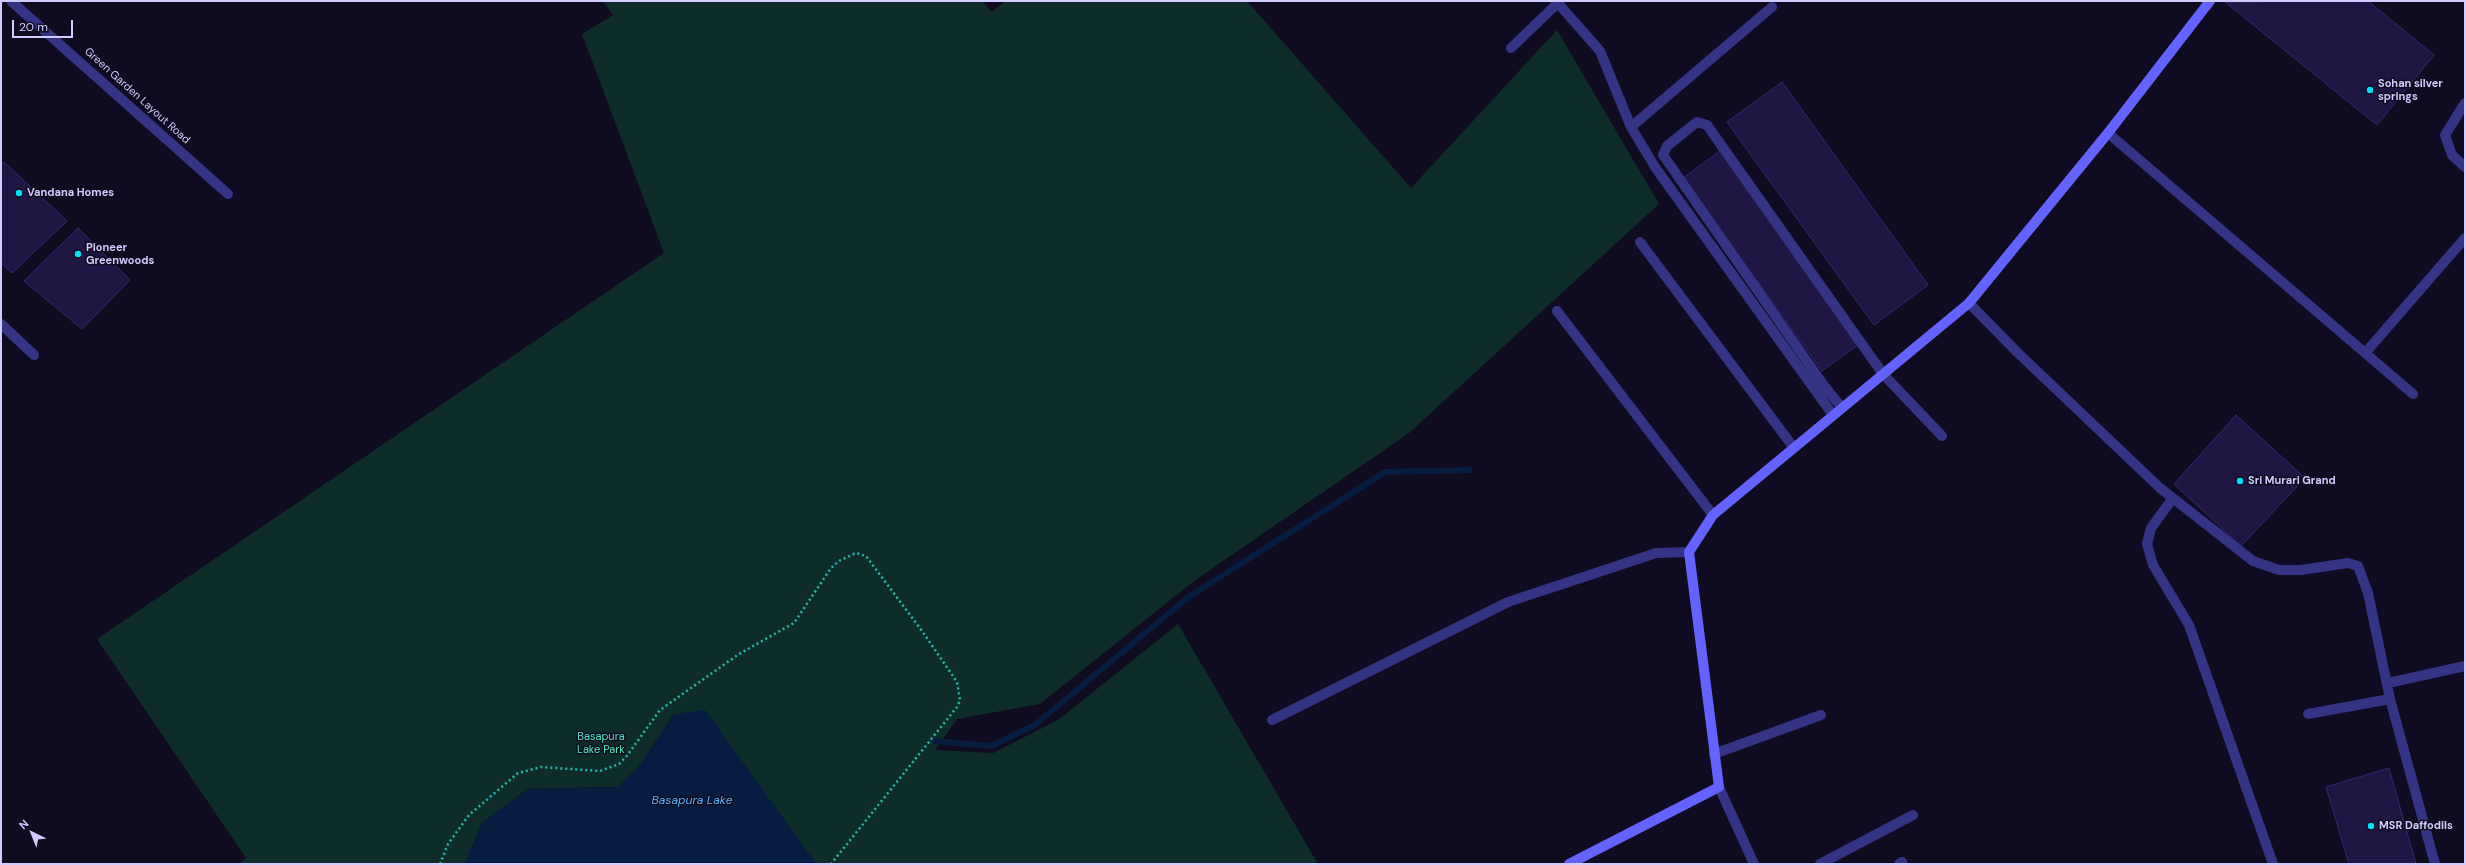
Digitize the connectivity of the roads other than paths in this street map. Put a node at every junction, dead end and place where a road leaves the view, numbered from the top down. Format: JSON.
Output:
{"nodes":[{"id":1,"x":11,"y":1,"type":"edge"},
{"id":2,"x":2210,"y":1,"type":"edge"},
{"id":3,"x":1558,"y":2,"type":"edge"},
{"id":4,"x":1772,"y":7,"type":"dead end"},
{"id":5,"x":1511,"y":48,"type":"dead end"},
{"id":6,"x":2465,"y":102,"type":"edge"},
{"id":7,"x":1631,"y":127,"type":"junction"},
{"id":8,"x":2108,"y":133,"type":"junction"},
{"id":9,"x":2465,"y":167,"type":"edge"},
{"id":10,"x":228,"y":194,"type":"dead end"},
{"id":11,"x":2465,"y":238,"type":"edge"},
{"id":12,"x":1640,"y":242,"type":"dead end"},
{"id":13,"x":1969,"y":303,"type":"junction"},
{"id":14,"x":1557,"y":311,"type":"dead end"},
{"id":15,"x":1,"y":324,"type":"edge"},
{"id":16,"x":2366,"y":352,"type":"junction"},
{"id":17,"x":34,"y":355,"type":"dead end"},
{"id":18,"x":1883,"y":374,"type":"junction"},
{"id":19,"x":2413,"y":394,"type":"dead end"},
{"id":20,"x":1842,"y":408,"type":"junction"},
{"id":21,"x":1833,"y":415,"type":"junction"},
{"id":22,"x":1942,"y":436,"type":"dead end"},
{"id":23,"x":1794,"y":448,"type":"junction"},
{"id":24,"x":2173,"y":498,"type":"junction"},
{"id":25,"x":1713,"y":515,"type":"junction"},
{"id":26,"x":1689,"y":552,"type":"junction"},
{"id":27,"x":2465,"y":666,"type":"edge"},
{"id":28,"x":2388,"y":683,"type":"junction"},
{"id":29,"x":2390,"y":699,"type":"junction"},
{"id":30,"x":2308,"y":714,"type":"dead end"},
{"id":31,"x":1821,"y":716,"type":"dead end"},
{"id":32,"x":1272,"y":720,"type":"dead end"},
{"id":33,"x":1714,"y":754,"type":"junction"},
{"id":34,"x":1719,"y":787,"type":"junction"},
{"id":35,"x":1913,"y":816,"type":"dead end"},
{"id":36,"x":1569,"y":864,"type":"edge"},
{"id":37,"x":1754,"y":864,"type":"edge"},
{"id":38,"x":1820,"y":864,"type":"edge"},
{"id":39,"x":2274,"y":864,"type":"edge"},
{"id":40,"x":2435,"y":864,"type":"edge"}],
"edges":[{"from":1,"to":10,"type":"street","name":"Green Garden Layout Road"},
{"from":2,"to":8,"type":"street"},
{"from":3,"to":5,"type":"street"},
{"from":3,"to":7,"type":"street"},
{"from":4,"to":7,"type":"street"},
{"from":6,"to":9,"type":"street"},
{"from":7,"to":21,"type":"street"},
{"from":8,"to":13,"type":"street"},
{"from":8,"to":16,"type":"street"},
{"from":11,"to":16,"type":"street"},
{"from":12,"to":23,"type":"street"},
{"from":13,"to":18,"type":"street"},
{"from":13,"to":24,"type":"street"},
{"from":14,"to":25,"type":"street"},
{"from":15,"to":17,"type":"street"},
{"from":16,"to":19,"type":"street"},
{"from":18,"to":20,"type":"street"},
{"from":18,"to":20,"type":"street"},
{"from":18,"to":22,"type":"street"},
{"from":20,"to":21,"type":"street"},
{"from":21,"to":23,"type":"street"},
{"from":23,"to":25,"type":"street"},
{"from":24,"to":28,"type":"street"},
{"from":24,"to":39,"type":"street"},
{"from":25,"to":26,"type":"street"},
{"from":26,"to":32,"type":"street"},
{"from":26,"to":33,"type":"street"},
{"from":27,"to":28,"type":"street"},
{"from":28,"to":29,"type":"street"},
{"from":29,"to":30,"type":"street"},
{"from":29,"to":40,"type":"street"},
{"from":31,"to":33,"type":"street"},
{"from":33,"to":34,"type":"street"},
{"from":34,"to":36,"type":"street"},
{"from":34,"to":37,"type":"street"},
{"from":35,"to":38,"type":"street"}]}
